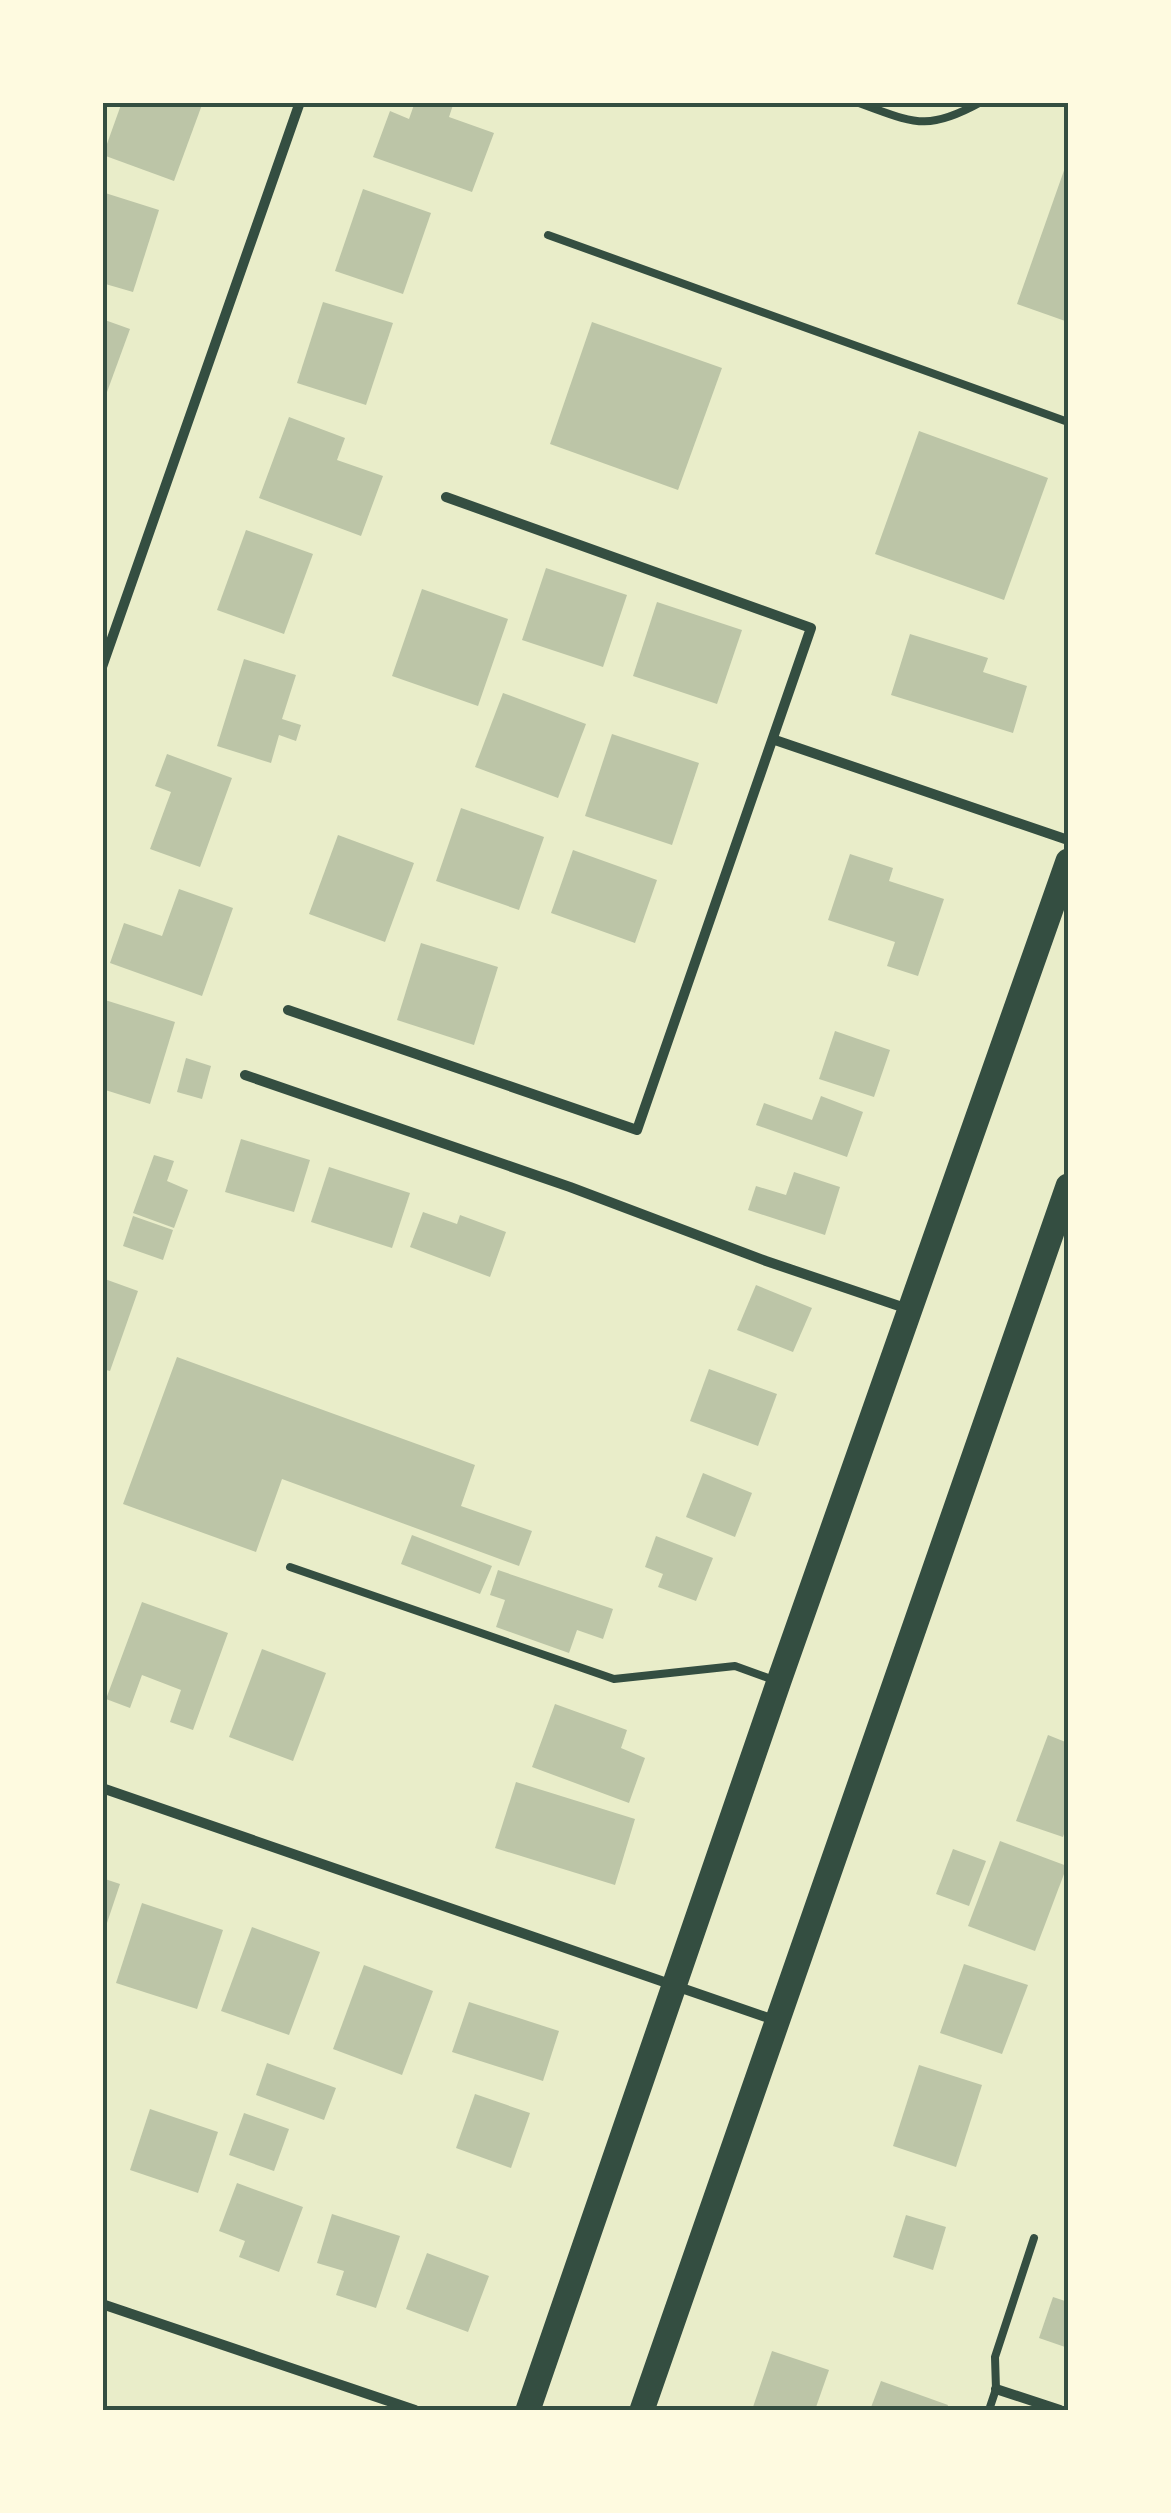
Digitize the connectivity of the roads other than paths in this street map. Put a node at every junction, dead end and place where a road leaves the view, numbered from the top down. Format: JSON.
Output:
{"nodes":[{"id":1,"x":300,"y":102,"type":"edge"},
{"id":2,"x":856,"y":102,"type":"edge"},
{"id":3,"x":981,"y":102,"type":"edge"},
{"id":4,"x":548,"y":235,"type":"dead end"},
{"id":5,"x":1068,"y":422,"type":"edge"},
{"id":6,"x":446,"y":498,"type":"dead end"},
{"id":7,"x":103,"y":665,"type":"edge"},
{"id":8,"x":775,"y":740,"type":"junction"},
{"id":9,"x":1068,"y":840,"type":"edge"},
{"id":10,"x":1068,"y":861,"type":"edge"},
{"id":11,"x":288,"y":1010,"type":"dead end"},
{"id":12,"x":244,"y":1075,"type":"dead end"},
{"id":13,"x":1068,"y":1186,"type":"edge"},
{"id":14,"x":912,"y":1311,"type":"junction"},
{"id":15,"x":290,"y":1567,"type":"dead end"},
{"id":16,"x":779,"y":1681,"type":"junction"},
{"id":17,"x":102,"y":1788,"type":"edge"},
{"id":18,"x":676,"y":1985,"type":"junction"},
{"id":19,"x":778,"y":2021,"type":"junction"},
{"id":20,"x":1034,"y":2238,"type":"dead end"},
{"id":21,"x":102,"y":2304,"type":"edge"},
{"id":22,"x":996,"y":2389,"type":"junction"},
{"id":23,"x":414,"y":2410,"type":"edge"},
{"id":24,"x":528,"y":2410,"type":"edge"},
{"id":25,"x":642,"y":2410,"type":"edge"},
{"id":26,"x":989,"y":2410,"type":"edge"},
{"id":27,"x":1060,"y":2410,"type":"edge"}],
"edges":[{"from":1,"to":7,"type":"street"},
{"from":2,"to":3,"type":"lane"},
{"from":4,"to":5,"type":"lane"},
{"from":6,"to":8,"type":"street"},
{"from":8,"to":9,"type":"street"},
{"from":8,"to":11,"type":"street"},
{"from":10,"to":14,"type":"main road"},
{"from":12,"to":14,"type":"street"},
{"from":13,"to":19,"type":"main road"},
{"from":14,"to":16,"type":"main road"},
{"from":15,"to":16,"type":"lane"},
{"from":16,"to":18,"type":"main road"},
{"from":17,"to":18,"type":"street"},
{"from":18,"to":19,"type":"street"},
{"from":18,"to":24,"type":"main road"},
{"from":19,"to":25,"type":"main road"},
{"from":20,"to":22,"type":"lane"},
{"from":21,"to":23,"type":"street"},
{"from":22,"to":26,"type":"lane"},
{"from":22,"to":27,"type":"street"}]}
